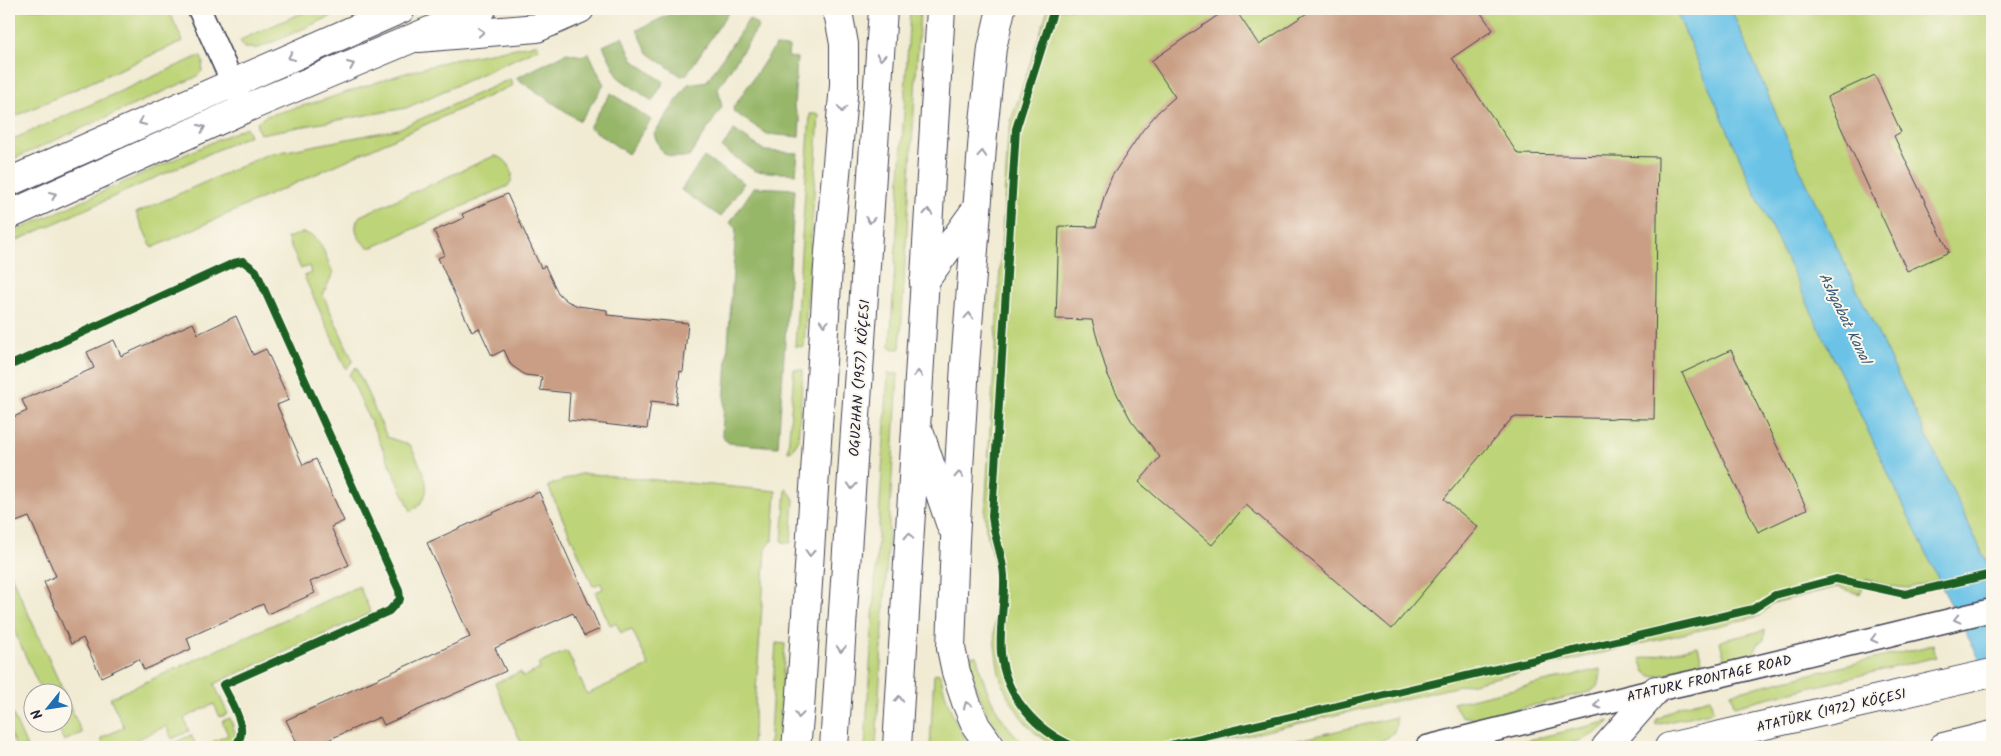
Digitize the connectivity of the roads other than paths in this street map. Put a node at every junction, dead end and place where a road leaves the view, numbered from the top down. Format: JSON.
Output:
{"nodes":[{"id":1,"x":199,"y":9,"type":"edge"},
{"id":2,"x":401,"y":9,"type":"edge"},
{"id":3,"x":482,"y":9,"type":"edge"},
{"id":4,"x":580,"y":9,"type":"edge"},
{"id":5,"x":836,"y":9,"type":"edge"},
{"id":6,"x":883,"y":9,"type":"edge"},
{"id":7,"x":940,"y":9,"type":"edge"},
{"id":8,"x":1001,"y":9,"type":"edge"},
{"id":9,"x":415,"y":38,"type":"junction"},
{"id":10,"x":232,"y":82,"type":"junction"},
{"id":11,"x":244,"y":109,"type":"junction"},
{"id":12,"x":9,"y":182,"type":"edge"},
{"id":13,"x":978,"y":208,"type":"junction"},
{"id":14,"x":9,"y":215,"type":"edge"},
{"id":15,"x":829,"y":252,"type":"junction"},
{"id":16,"x":924,"y":282,"type":"junction"},
{"id":17,"x":861,"y":359,"type":"junction"},
{"id":18,"x":916,"y":420,"type":"junction"},
{"id":19,"x":849,"y":529,"type":"junction"},
{"id":20,"x":955,"y":540,"type":"junction"},
{"id":21,"x":807,"y":608,"type":"junction"},
{"id":22,"x":1992,"y":610,"type":"edge"},
{"id":23,"x":1992,"y":673,"type":"edge"},
{"id":24,"x":1656,"y":690,"type":"junction"},
{"id":25,"x":1992,"y":735,"type":"edge"},
{"id":26,"x":1953,"y":745,"type":"edge"},
{"id":27,"x":796,"y":747,"type":"edge"},
{"id":28,"x":834,"y":747,"type":"edge"},
{"id":29,"x":897,"y":747,"type":"edge"},
{"id":30,"x":991,"y":747,"type":"edge"},
{"id":31,"x":1427,"y":747,"type":"edge"},
{"id":32,"x":1606,"y":747,"type":"edge"},
{"id":33,"x":1669,"y":747,"type":"edge"}],
"edges":[{"from":1,"to":10,"type":"street"},
{"from":2,"to":10,"type":"main road","one_way":true},
{"from":3,"to":9,"type":"main road"},
{"from":9,"to":4,"type":"main road","one_way":true},
{"from":5,"to":15,"type":"main road","one_way":true},
{"from":6,"to":17,"type":"main road","name":"OGUZHAN (1957) KÖÇESI","one_way":true},
{"from":16,"to":7,"type":"main road","one_way":true},
{"from":13,"to":8,"type":"main road","one_way":true},
{"from":11,"to":9,"type":"main road","one_way":true},
{"from":10,"to":11,"type":"street"},
{"from":10,"to":12,"type":"main road","one_way":true},
{"from":14,"to":11,"type":"main road","one_way":true},
{"from":13,"to":16,"type":"main road"},
{"from":20,"to":13,"type":"main road","one_way":true},
{"from":15,"to":17,"type":"main road"},
{"from":15,"to":21,"type":"main road","one_way":true},
{"from":18,"to":16,"type":"main road","one_way":true},
{"from":17,"to":19,"type":"main road","name":"OGUZHAN (1957) KÖÇESI","one_way":true},
{"from":18,"to":20,"type":"main road"},
{"from":29,"to":18,"type":"main road","one_way":true},
{"from":19,"to":21,"type":"main road"},
{"from":19,"to":28,"type":"main road","name":"OGUZHAN (1957) KÖÇESI","one_way":true},
{"from":30,"to":20,"type":"main road","one_way":true},
{"from":21,"to":27,"type":"main road","one_way":true},
{"from":22,"to":24,"type":"street","name":"ATATURK FRONTAGE ROAD","one_way":true},
{"from":23,"to":33,"type":"main road","name":"ATATÜRK (1972) KÖÇESI"},
{"from":24,"to":31,"type":"street","name":"ATATURK FRONTAGE ROAD","one_way":true},
{"from":24,"to":32,"type":"main road"},
{"from":25,"to":26,"type":"main road"}]}
